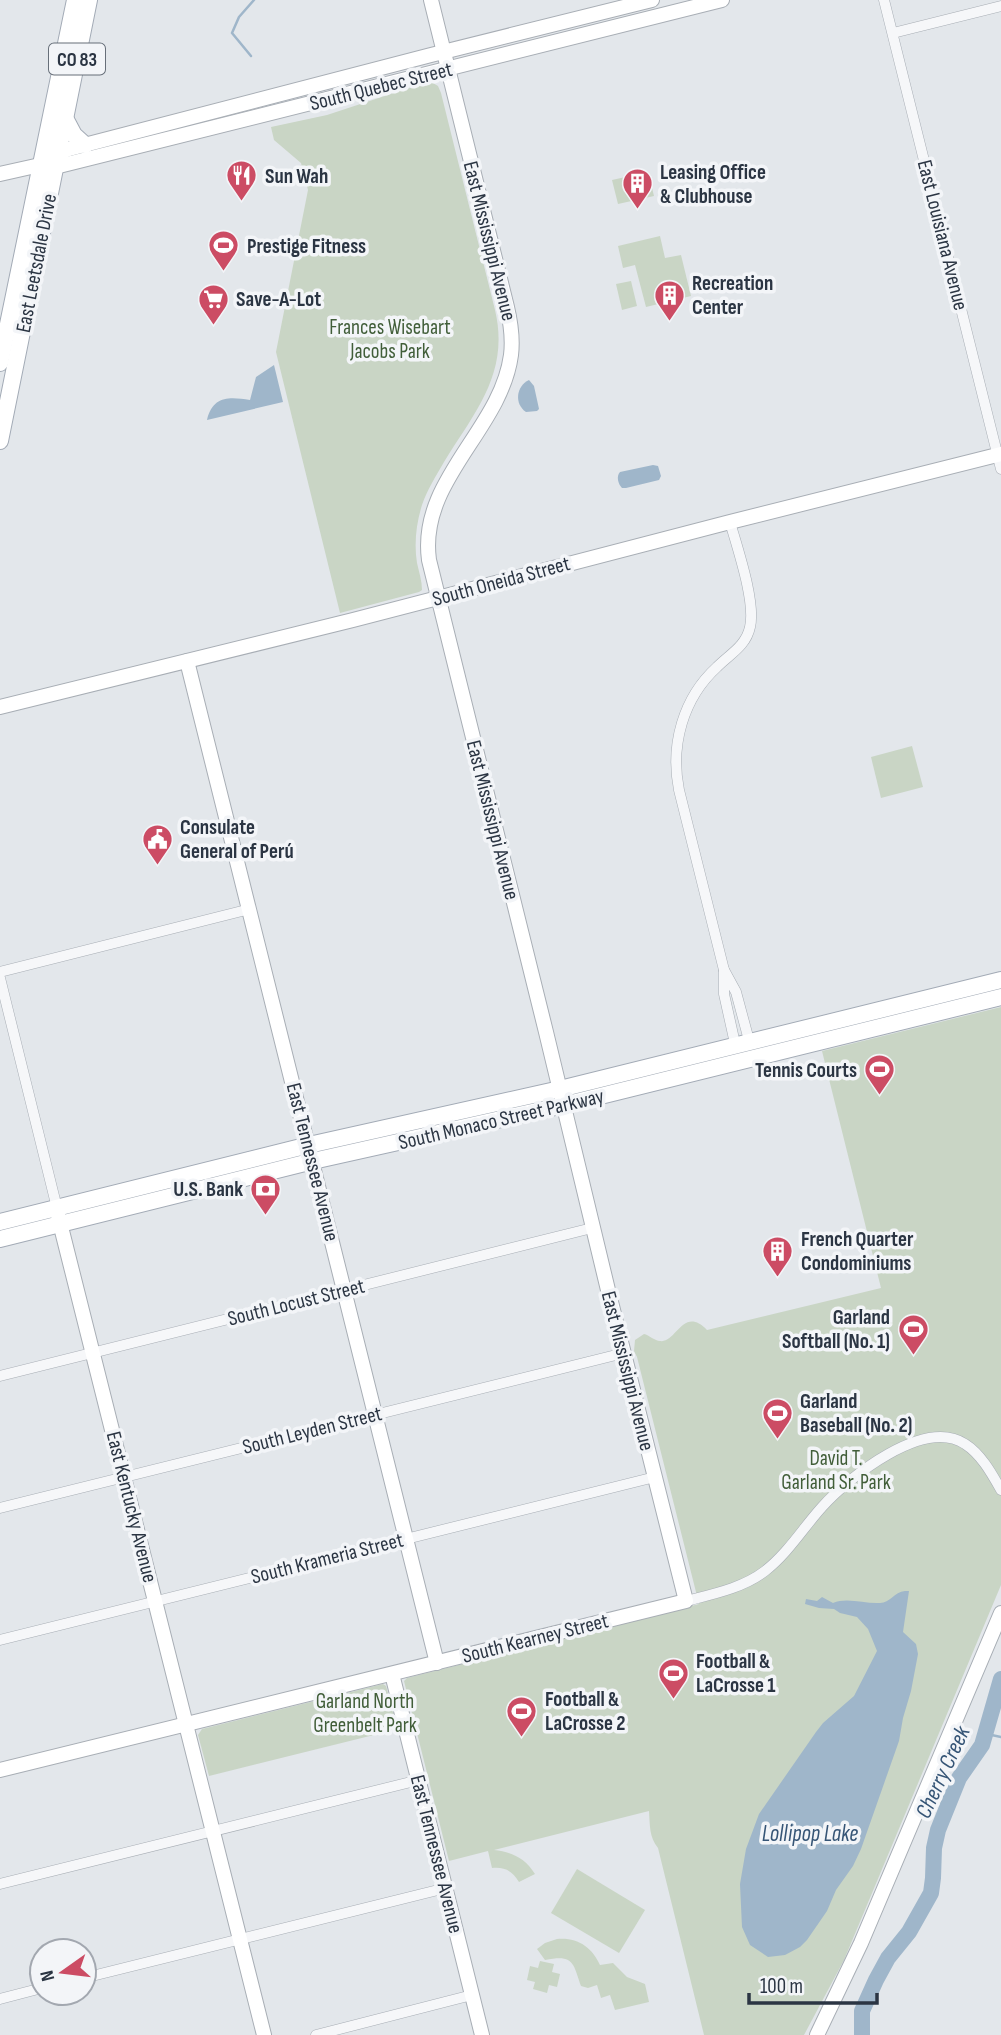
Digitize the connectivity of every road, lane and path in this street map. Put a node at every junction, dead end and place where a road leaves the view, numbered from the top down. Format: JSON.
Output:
{"nodes":[{"id":1,"x":75,"y":0,"type":"edge"},
{"id":2,"x":89,"y":0,"type":"edge"},
{"id":3,"x":431,"y":0,"type":"edge"},
{"id":4,"x":652,"y":0,"type":"edge"},
{"id":5,"x":722,"y":0,"type":"edge"},
{"id":6,"x":884,"y":0,"type":"edge"},
{"id":7,"x":1000,"y":9,"type":"edge"},
{"id":8,"x":892,"y":33,"type":"junction"},
{"id":9,"x":443,"y":52,"type":"junction"},
{"id":10,"x":447,"y":68,"type":"junction"},
{"id":11,"x":65,"y":118,"type":"junction"},
{"id":12,"x":85,"y":145,"type":"junction"},
{"id":13,"x":51,"y":162,"type":"junction"},
{"id":14,"x":0,"y":174,"type":"edge"},
{"id":15,"x":0,"y":363,"type":"edge"},
{"id":16,"x":0,"y":442,"type":"edge"},
{"id":17,"x":1000,"y":460,"type":"edge"},
{"id":18,"x":730,"y":522,"type":"junction"},
{"id":19,"x":438,"y":597,"type":"junction"},
{"id":20,"x":187,"y":662,"type":"junction"},
{"id":21,"x":0,"y":707,"type":"edge"},
{"id":22,"x":250,"y":909,"type":"junction"},
{"id":23,"x":724,"y":970,"type":"junction"},
{"id":24,"x":0,"y":972,"type":"edge"},
{"id":25,"x":0,"y":978,"type":"edge"},
{"id":26,"x":1001,"y":980,"type":"edge"},
{"id":27,"x":1001,"y":997,"type":"edge"},
{"id":28,"x":744,"y":1052,"type":"junction"},
{"id":29,"x":562,"y":1098,"type":"junction"},
{"id":30,"x":309,"y":1145,"type":"junction"},
{"id":31,"x":313,"y":1161,"type":"junction"},
{"id":32,"x":59,"y":1216,"type":"junction"},
{"id":33,"x":0,"y":1222,"type":"edge"},
{"id":34,"x":592,"y":1228,"type":"junction"},
{"id":35,"x":0,"y":1239,"type":"edge"},
{"id":36,"x":344,"y":1290,"type":"junction"},
{"id":37,"x":93,"y":1353,"type":"junction"},
{"id":38,"x":624,"y":1353,"type":"junction"},
{"id":39,"x":0,"y":1376,"type":"edge"},
{"id":40,"x":375,"y":1414,"type":"junction"},
{"id":41,"x":124,"y":1477,"type":"junction"},
{"id":42,"x":655,"y":1477,"type":"junction"},
{"id":43,"x":1001,"y":1490,"type":"edge"},
{"id":44,"x":0,"y":1507,"type":"edge"},
{"id":45,"x":406,"y":1538,"type":"junction"},
{"id":46,"x":155,"y":1600,"type":"junction"},
{"id":47,"x":686,"y":1601,"type":"junction"},
{"id":48,"x":1001,"y":1613,"type":"edge"},
{"id":49,"x":0,"y":1640,"type":"edge"},
{"id":50,"x":437,"y":1662,"type":"junction"},
{"id":51,"x":392,"y":1674,"type":"junction"},
{"id":52,"x":186,"y":1725,"type":"junction"},
{"id":53,"x":0,"y":1770,"type":"edge"},
{"id":54,"x":419,"y":1780,"type":"junction"},
{"id":55,"x":212,"y":1832,"type":"junction"},
{"id":56,"x":0,"y":1884,"type":"edge"},
{"id":57,"x":446,"y":1888,"type":"junction"},
{"id":58,"x":239,"y":1939,"type":"junction"},
{"id":59,"x":98,"y":1974,"type":"edge"},
{"id":60,"x":28,"y":1992,"type":"edge"},
{"id":61,"x":472,"y":1995,"type":"junction"},
{"id":62,"x":0,"y":1999,"type":"edge"},
{"id":63,"x":264,"y":2035,"type":"edge"},
{"id":64,"x":316,"y":2035,"type":"edge"},
{"id":65,"x":482,"y":2035,"type":"edge"},
{"id":66,"x":817,"y":2035,"type":"edge"}],
"edges":[{"from":1,"to":13,"type":"main road","number":"CO 83"},
{"from":2,"to":11,"type":"main road","number":"CO 83"},
{"from":3,"to":9,"type":"street","name":"East Mississippi Avenue"},
{"from":4,"to":9,"type":"street","name":"South Quebec Street"},
{"from":5,"to":10,"type":"street","name":"South Quebec Street"},
{"from":6,"to":8,"type":"street","name":"East Louisiana Avenue"},
{"from":7,"to":8,"type":"street"},
{"from":8,"to":17,"type":"street","name":"East Louisiana Avenue"},
{"from":9,"to":10,"type":"street","name":"East Mississippi Avenue"},
{"from":9,"to":12,"type":"street","name":"South Quebec Street"},
{"from":10,"to":13,"type":"street","name":"South Quebec Street"},
{"from":10,"to":19,"type":"street","name":"East Mississippi Avenue"},
{"from":11,"to":12,"type":"main road"},
{"from":11,"to":13,"type":"main road","number":"CO 83"},
{"from":12,"to":13,"type":"street","name":"South Quebec Street"},
{"from":13,"to":14,"type":"street","name":"South Quebec Street"},
{"from":13,"to":15,"type":"main road","name":"East Leetsdale Drive","number":"CO 83"},
{"from":13,"to":16,"type":"main road","name":"East Leetsdale Drive","number":"CO 83"},
{"from":17,"to":18,"type":"street","name":"South Oneida Street"},
{"from":18,"to":19,"type":"street","name":"South Oneida Street"},
{"from":18,"to":23,"type":"street"},
{"from":19,"to":20,"type":"street","name":"South Oneida Street"},
{"from":19,"to":29,"type":"street","name":"East Mississippi Avenue"},
{"from":20,"to":21,"type":"street","name":"South Oneida Street"},
{"from":20,"to":22,"type":"street","name":"East Tennessee Avenue"},
{"from":22,"to":24,"type":"street"},
{"from":22,"to":30,"type":"street","name":"East Tennessee Avenue"},
{"from":23,"to":28,"type":"street"},
{"from":23,"to":28,"type":"street"},
{"from":25,"to":32,"type":"street","name":"East Kentucky Avenue"},
{"from":26,"to":28,"type":"main road","name":"South Monaco Street Parkway"},
{"from":27,"to":28,"type":"main road","name":"South Monaco Street Parkway"},
{"from":28,"to":29,"type":"main road","name":"South Monaco Street Parkway"},
{"from":29,"to":30,"type":"main road","name":"South Monaco Street Parkway"},
{"from":29,"to":31,"type":"main road","name":"South Monaco Street Parkway"},
{"from":29,"to":34,"type":"street","name":"East Mississippi Avenue"},
{"from":30,"to":31,"type":"street","name":"East Tennessee Avenue"},
{"from":30,"to":32,"type":"main road","name":"South Monaco Street Parkway"},
{"from":31,"to":32,"type":"main road","name":"South Monaco Street Parkway"},
{"from":31,"to":36,"type":"street","name":"East Tennessee Avenue"},
{"from":32,"to":33,"type":"main road","name":"South Monaco Street Parkway"},
{"from":32,"to":35,"type":"main road","name":"South Monaco Street Parkway"},
{"from":32,"to":37,"type":"street","name":"East Kentucky Avenue"},
{"from":34,"to":36,"type":"street","name":"South Locust Street"},
{"from":34,"to":38,"type":"street","name":"East Mississippi Avenue"},
{"from":36,"to":37,"type":"street","name":"South Locust Street"},
{"from":36,"to":40,"type":"street","name":"East Tennessee Avenue"},
{"from":37,"to":39,"type":"street","name":"South Locust Street"},
{"from":37,"to":41,"type":"street","name":"East Kentucky Avenue"},
{"from":38,"to":40,"type":"street","name":"South Leyden Street"},
{"from":38,"to":42,"type":"street","name":"East Mississippi Avenue"},
{"from":40,"to":41,"type":"street","name":"South Leyden Street"},
{"from":40,"to":45,"type":"street","name":"East Tennessee Avenue"},
{"from":41,"to":44,"type":"street","name":"South Leyden Street"},
{"from":41,"to":46,"type":"street","name":"East Kentucky Avenue"},
{"from":42,"to":45,"type":"street","name":"South Krameria Street"},
{"from":42,"to":47,"type":"street","name":"East Mississippi Avenue"},
{"from":43,"to":47,"type":"street","name":"South Kearney Street"},
{"from":45,"to":46,"type":"street","name":"South Krameria Street"},
{"from":45,"to":50,"type":"street","name":"East Tennessee Avenue"},
{"from":46,"to":49,"type":"street","name":"South Krameria Street"},
{"from":46,"to":52,"type":"street","name":"East Kentucky Avenue"},
{"from":47,"to":50,"type":"street","name":"South Kearney Street"},
{"from":48,"to":66,"type":"street"},
{"from":50,"to":51,"type":"street","name":"South Kearney Street"},
{"from":51,"to":52,"type":"street","name":"South Kearney Street"},
{"from":51,"to":54,"type":"street","name":"East Tennessee Avenue"},
{"from":52,"to":53,"type":"street","name":"South Kearney Street"},
{"from":52,"to":55,"type":"street","name":"East Kentucky Avenue"},
{"from":54,"to":55,"type":"street"},
{"from":54,"to":57,"type":"street","name":"East Tennessee Avenue"},
{"from":55,"to":56,"type":"street"},
{"from":55,"to":58,"type":"street","name":"East Kentucky Avenue"},
{"from":57,"to":58,"type":"street"},
{"from":57,"to":61,"type":"street","name":"East Tennessee Avenue"},
{"from":58,"to":59,"type":"street"},
{"from":58,"to":63,"type":"street","name":"East Kentucky Avenue"},
{"from":60,"to":62,"type":"street"},
{"from":61,"to":64,"type":"street"},
{"from":61,"to":65,"type":"street","name":"East Tennessee Avenue"}]}
